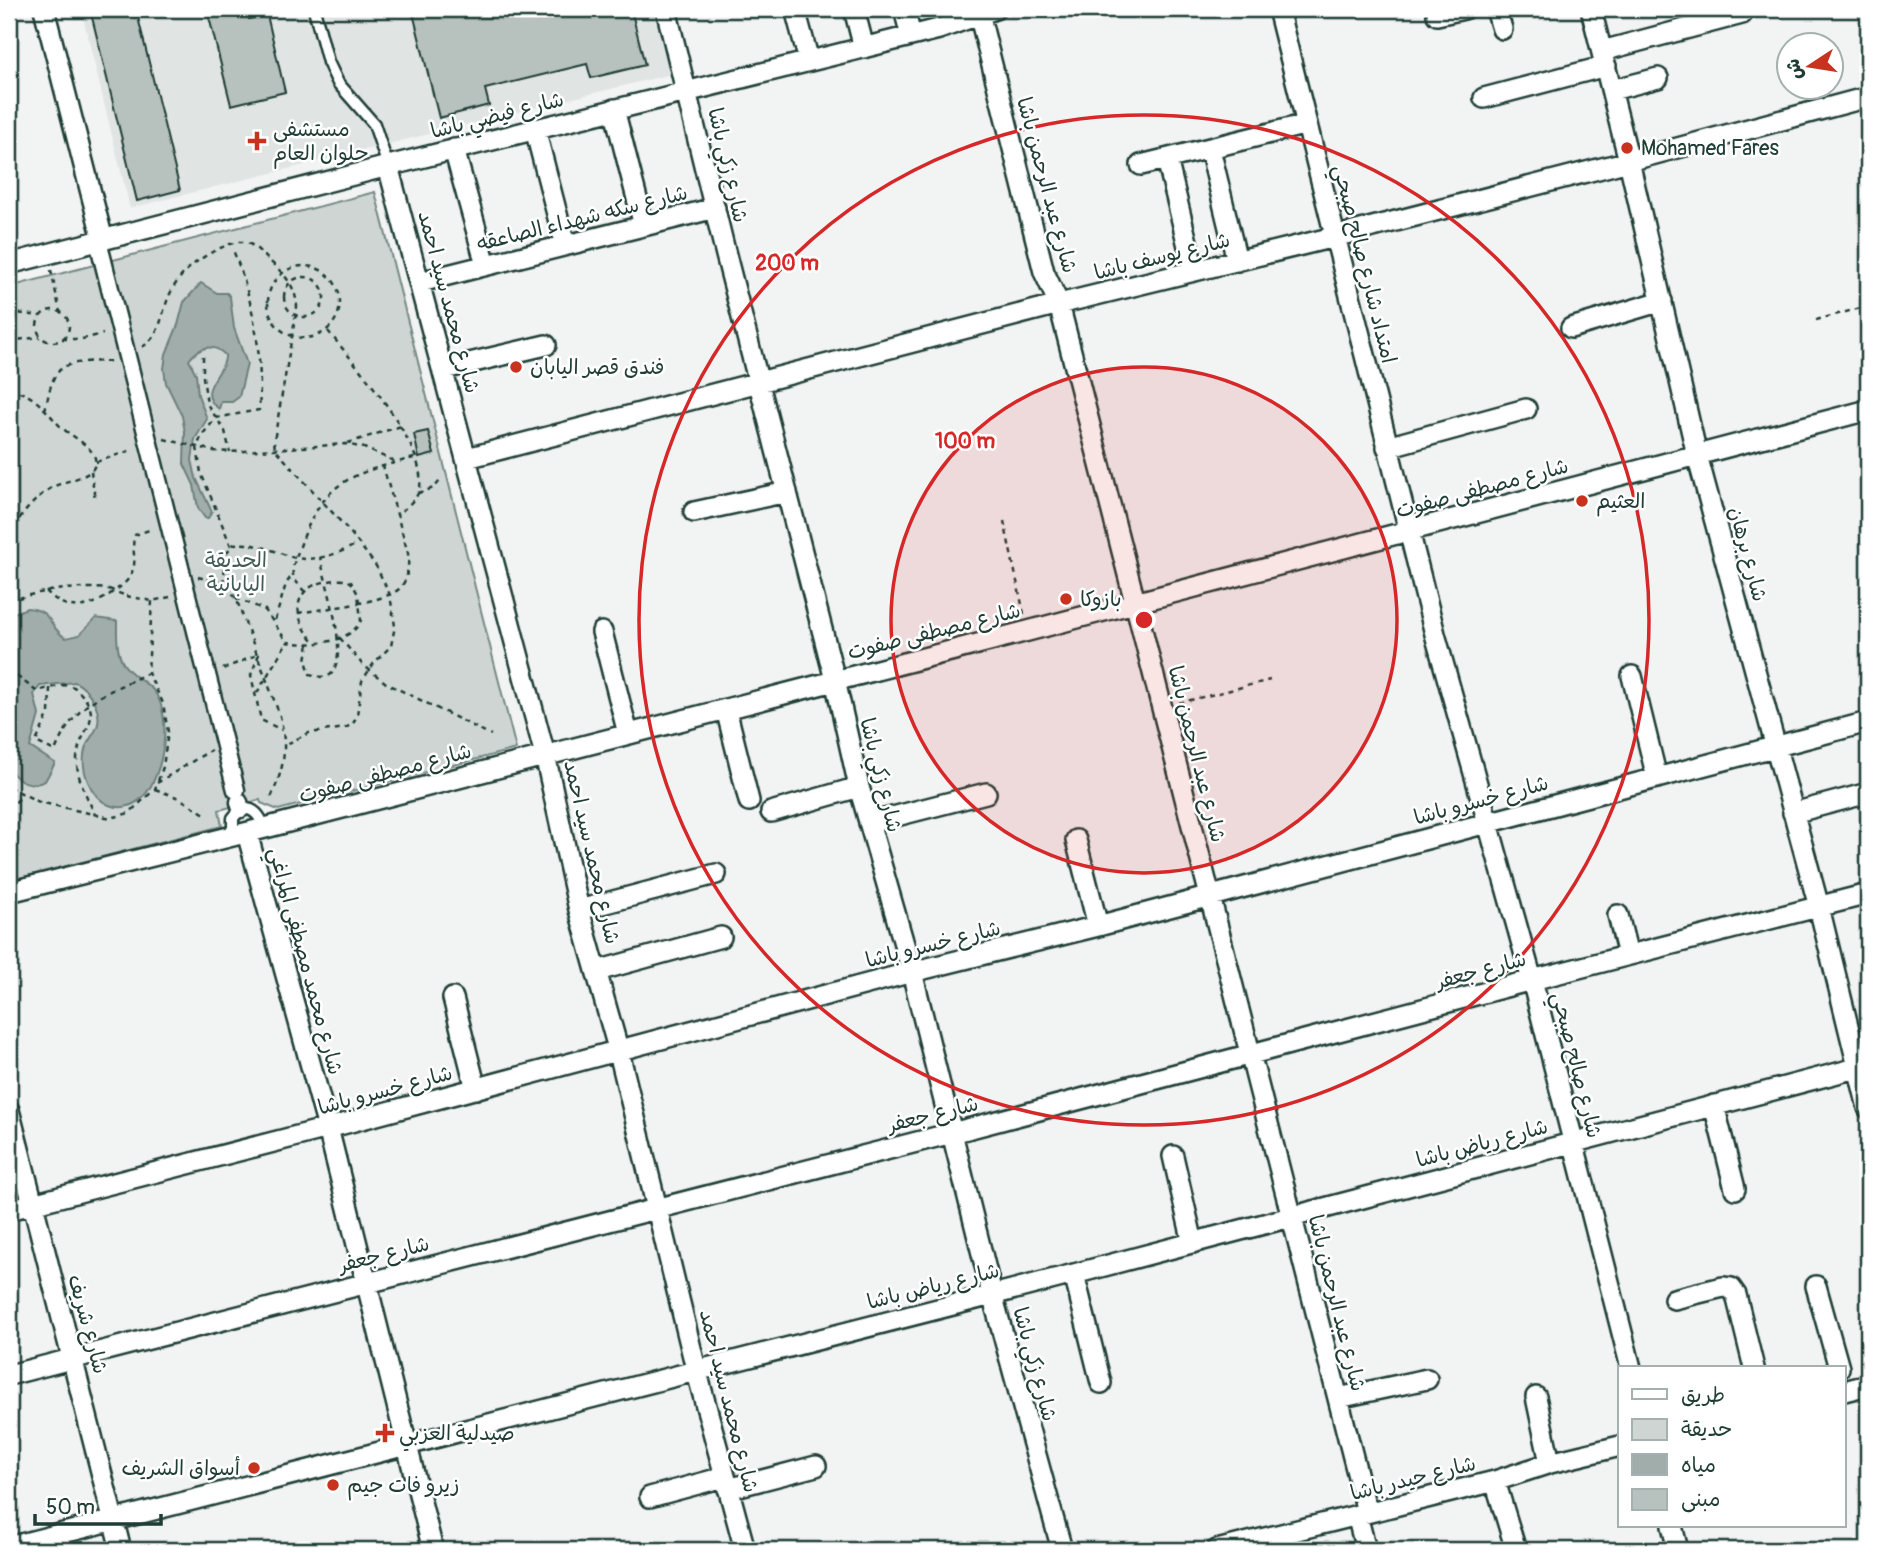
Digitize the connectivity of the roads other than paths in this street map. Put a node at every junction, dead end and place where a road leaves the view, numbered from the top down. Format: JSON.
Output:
{"nodes":[{"id":1,"x":44,"y":9,"type":"edge"},
{"id":2,"x":314,"y":9,"type":"edge"},
{"id":3,"x":666,"y":9,"type":"edge"},
{"id":4,"x":795,"y":9,"type":"edge"},
{"id":5,"x":854,"y":9,"type":"edge"},
{"id":6,"x":904,"y":9,"type":"edge"},
{"id":7,"x":1278,"y":9,"type":"edge"},
{"id":8,"x":1464,"y":9,"type":"edge"},
{"id":9,"x":1496,"y":9,"type":"edge"},
{"id":10,"x":1591,"y":9,"type":"edge"},
{"id":11,"x":985,"y":11,"type":"edge"},
{"id":12,"x":1742,"y":14,"type":"dead end"},
{"id":13,"x":1437,"y":15,"type":"dead end"},
{"id":14,"x":1502,"y":29,"type":"dead end"},
{"id":15,"x":911,"y":36,"type":"junction"},
{"id":16,"x":864,"y":48,"type":"junction"},
{"id":17,"x":1604,"y":58,"type":"junction"},
{"id":18,"x":809,"y":61,"type":"junction"},
{"id":19,"x":1658,"y":78,"type":"dead end"},
{"id":20,"x":1612,"y":90,"type":"junction"},
{"id":21,"x":687,"y":91,"type":"junction"},
{"id":22,"x":1868,"y":97,"type":"edge"},
{"id":23,"x":1484,"y":98,"type":"dead end"},
{"id":24,"x":614,"y":109,"type":"junction"},
{"id":25,"x":1307,"y":124,"type":"junction"},
{"id":26,"x":535,"y":129,"type":"junction"},
{"id":27,"x":454,"y":149,"type":"junction"},
{"id":28,"x":1210,"y":149,"type":"junction"},
{"id":29,"x":1167,"y":159,"type":"junction"},
{"id":30,"x":1629,"y":161,"type":"junction"},
{"id":31,"x":388,"y":166,"type":"junction"},
{"id":32,"x":1141,"y":166,"type":"dead end"},
{"id":33,"x":715,"y":208,"type":"junction"},
{"id":34,"x":643,"y":226,"type":"junction"},
{"id":35,"x":1334,"y":237,"type":"junction"},
{"id":36,"x":100,"y":240,"type":"junction"},
{"id":37,"x":565,"y":246,"type":"junction"},
{"id":38,"x":1237,"y":261,"type":"junction"},
{"id":39,"x":9,"y":264,"type":"edge"},
{"id":40,"x":486,"y":265,"type":"junction"},
{"id":41,"x":1194,"y":271,"type":"junction"},
{"id":42,"x":420,"y":282,"type":"junction"},
{"id":43,"x":1662,"y":301,"type":"junction"},
{"id":44,"x":1059,"y":304,"type":"junction"},
{"id":45,"x":1571,"y":328,"type":"dead end"},
{"id":46,"x":546,"y":345,"type":"dead end"},
{"id":47,"x":444,"y":369,"type":"junction"},
{"id":48,"x":760,"y":381,"type":"junction"},
{"id":49,"x":1526,"y":409,"type":"dead end"},
{"id":50,"x":1868,"y":410,"type":"edge"},
{"id":51,"x":1387,"y":447,"type":"junction"},
{"id":52,"x":1697,"y":455,"type":"junction"},
{"id":53,"x":467,"y":458,"type":"junction"},
{"id":54,"x":787,"y":492,"type":"junction"},
{"id":55,"x":694,"y":512,"type":"dead end"},
{"id":56,"x":1410,"y":530,"type":"junction"},
{"id":57,"x":1136,"y":603,"type":"junction"},
{"id":58,"x":602,"y":632,"type":"dead end"},
{"id":59,"x":1632,"y":676,"type":"dead end"},
{"id":60,"x":835,"y":680,"type":"junction"},
{"id":61,"x":726,"y":709,"type":"junction"},
{"id":62,"x":1868,"y":722,"type":"edge"},
{"id":63,"x":628,"y":734,"type":"junction"},
{"id":64,"x":1776,"y":746,"type":"junction"},
{"id":65,"x":545,"y":755,"type":"junction"},
{"id":66,"x":1657,"y":778,"type":"junction"},
{"id":67,"x":859,"y":787,"type":"junction"},
{"id":68,"x":986,"y":793,"type":"dead end"},
{"id":69,"x":1868,"y":793,"type":"edge"},
{"id":70,"x":239,"y":800,"type":"junction"},
{"id":71,"x":749,"y":801,"type":"dead end"},
{"id":72,"x":771,"y":812,"type":"dead end"},
{"id":73,"x":1793,"y":813,"type":"junction"},
{"id":74,"x":1488,"y":822,"type":"junction"},
{"id":75,"x":869,"y":823,"type":"junction"},
{"id":76,"x":248,"y":832,"type":"junction"},
{"id":77,"x":1076,"y":839,"type":"dead end"},
{"id":78,"x":716,"y":874,"type":"dead end"},
{"id":79,"x":9,"y":892,"type":"edge"},
{"id":80,"x":1868,"y":894,"type":"edge"},
{"id":81,"x":1210,"y":895,"type":"junction"},
{"id":82,"x":1819,"y":907,"type":"junction"},
{"id":83,"x":579,"y":909,"type":"junction"},
{"id":84,"x":1618,"y":915,"type":"dead end"},
{"id":85,"x":1098,"y":926,"type":"junction"},
{"id":86,"x":721,"y":937,"type":"dead end"},
{"id":87,"x":1628,"y":955,"type":"junction"},
{"id":88,"x":597,"y":971,"type":"junction"},
{"id":89,"x":912,"y":972,"type":"junction"},
{"id":90,"x":1532,"y":980,"type":"junction"},
{"id":91,"x":453,"y":998,"type":"dead end"},
{"id":92,"x":619,"y":1052,"type":"junction"},
{"id":93,"x":1250,"y":1055,"type":"junction"},
{"id":94,"x":1863,"y":1066,"type":"edge"},
{"id":95,"x":476,"y":1089,"type":"junction"},
{"id":96,"x":1714,"y":1105,"type":"junction"},
{"id":97,"x":1868,"y":1108,"type":"edge"},
{"id":98,"x":9,"y":1110,"type":"edge"},
{"id":99,"x":328,"y":1128,"type":"junction"},
{"id":100,"x":952,"y":1133,"type":"junction"},
{"id":101,"x":1574,"y":1142,"type":"junction"},
{"id":102,"x":1173,"y":1156,"type":"dead end"},
{"id":103,"x":1735,"y":1189,"type":"dead end"},
{"id":104,"x":33,"y":1204,"type":"junction"},
{"id":105,"x":657,"y":1208,"type":"junction"},
{"id":106,"x":9,"y":1210,"type":"edge"},
{"id":107,"x":1292,"y":1217,"type":"junction"},
{"id":108,"x":1193,"y":1243,"type":"junction"},
{"id":109,"x":1074,"y":1274,"type":"junction"},
{"id":110,"x":367,"y":1282,"type":"junction"},
{"id":111,"x":1816,"y":1286,"type":"dead end"},
{"id":112,"x":992,"y":1294,"type":"junction"},
{"id":113,"x":1674,"y":1299,"type":"dead end"},
{"id":114,"x":73,"y":1358,"type":"junction"},
{"id":115,"x":1630,"y":1366,"type":"edge"},
{"id":116,"x":1754,"y":1366,"type":"edge"},
{"id":117,"x":1838,"y":1366,"type":"edge"},
{"id":118,"x":696,"y":1369,"type":"junction"},
{"id":119,"x":9,"y":1375,"type":"edge"},
{"id":120,"x":1427,"y":1379,"type":"dead end"},
{"id":121,"x":1101,"y":1383,"type":"dead end"},
{"id":122,"x":1868,"y":1385,"type":"edge"},
{"id":123,"x":1846,"y":1389,"type":"edge"},
{"id":124,"x":1536,"y":1397,"type":"dead end"},
{"id":125,"x":1338,"y":1398,"type":"junction"},
{"id":126,"x":407,"y":1444,"type":"junction"},
{"id":127,"x":1618,"y":1446,"type":"edge"},
{"id":128,"x":1550,"y":1463,"type":"junction"},
{"id":129,"x":816,"y":1466,"type":"dead end"},
{"id":130,"x":1495,"y":1481,"type":"junction"},
{"id":131,"x":726,"y":1483,"type":"junction"},
{"id":132,"x":650,"y":1497,"type":"dead end"},
{"id":133,"x":1362,"y":1513,"type":"junction"},
{"id":134,"x":113,"y":1520,"type":"junction"},
{"id":135,"x":1672,"y":1528,"type":"edge"},
{"id":136,"x":9,"y":1547,"type":"edge"},
{"id":137,"x":121,"y":1550,"type":"edge"},
{"id":138,"x":433,"y":1550,"type":"edge"},
{"id":139,"x":745,"y":1550,"type":"edge"},
{"id":140,"x":1062,"y":1550,"type":"edge"},
{"id":141,"x":1217,"y":1550,"type":"edge"},
{"id":142,"x":1366,"y":1550,"type":"edge"},
{"id":143,"x":1516,"y":1550,"type":"edge"},
{"id":144,"x":1678,"y":1550,"type":"edge"}],
"edges":[{"from":1,"to":36,"type":"street"},
{"from":2,"to":31,"type":"lane"},
{"from":3,"to":21,"type":"street","name":"شارع زكي باشا"},
{"from":4,"to":18,"type":"street"},
{"from":5,"to":16,"type":"street"},
{"from":6,"to":15,"type":"street"},
{"from":7,"to":25,"type":"street","name":"امتداد شارع صالح صبحي"},
{"from":8,"to":13,"type":"street"},
{"from":9,"to":14,"type":"street"},
{"from":10,"to":17,"type":"street","name":"شارع برهان"},
{"from":11,"to":15,"type":"street","name":"شارع فيضي باشا"},
{"from":11,"to":44,"type":"street","name":"شارع عبد الرحمن باشا"},
{"from":12,"to":17,"type":"street"},
{"from":15,"to":16,"type":"street","name":"شارع فيضي باشا"},
{"from":16,"to":18,"type":"street","name":"شارع فيضي باشا"},
{"from":17,"to":20,"type":"street","name":"شارع برهان"},
{"from":17,"to":23,"type":"street"},
{"from":18,"to":21,"type":"street","name":"شارع فيضي باشا"},
{"from":19,"to":20,"type":"street"},
{"from":20,"to":30,"type":"street","name":"شارع برهان"},
{"from":21,"to":24,"type":"street","name":"شارع فيضي باشا"},
{"from":21,"to":33,"type":"street","name":"شارع زكي باشا"},
{"from":22,"to":30,"type":"street","name":"شارع يوسف باشا"},
{"from":24,"to":26,"type":"street","name":"شارع فيضي باشا"},
{"from":24,"to":34,"type":"street"},
{"from":25,"to":28,"type":"street"},
{"from":25,"to":35,"type":"street","name":"امتداد شارع صالح صبحي"},
{"from":26,"to":27,"type":"street","name":"شارع فيضي باشا"},
{"from":26,"to":37,"type":"street"},
{"from":27,"to":31,"type":"street","name":"شارع فيضي باشا"},
{"from":27,"to":40,"type":"street"},
{"from":28,"to":29,"type":"street"},
{"from":28,"to":38,"type":"street"},
{"from":29,"to":32,"type":"street"},
{"from":29,"to":41,"type":"street"},
{"from":30,"to":35,"type":"street","name":"شارع يوسف باشا"},
{"from":30,"to":43,"type":"street","name":"شارع برهان"},
{"from":31,"to":36,"type":"street","name":"شارع فيضي باشا"},
{"from":31,"to":42,"type":"street","name":"شارع محمد سيد احمد"},
{"from":33,"to":34,"type":"street","name":"شارع سكه شهداء الصاعقه"},
{"from":33,"to":48,"type":"street","name":"شارع زكي باشا"},
{"from":34,"to":37,"type":"street","name":"شارع سكه شهداء الصاعقه"},
{"from":35,"to":38,"type":"street","name":"شارع يوسف باشا"},
{"from":35,"to":51,"type":"street","name":"امتداد شارع صالح صبحي"},
{"from":36,"to":39,"type":"street","name":"شارع فيضي باشا"},
{"from":36,"to":70,"type":"street"},
{"from":37,"to":40,"type":"street","name":"شارع سكه شهداء الصاعقه"},
{"from":38,"to":41,"type":"street","name":"شارع يوسف باشا"},
{"from":40,"to":42,"type":"street","name":"شارع سكه شهداء الصاعقه"},
{"from":41,"to":44,"type":"street","name":"شارع يوسف باشا"},
{"from":42,"to":47,"type":"street","name":"شارع محمد سيد احمد"},
{"from":43,"to":45,"type":"street"},
{"from":43,"to":52,"type":"street","name":"شارع برهان"},
{"from":44,"to":48,"type":"street","name":"شارع يوسف باشا"},
{"from":44,"to":57,"type":"street","name":"شارع عبد الرحمن باشا"},
{"from":46,"to":47,"type":"street"},
{"from":47,"to":53,"type":"street","name":"شارع محمد سيد احمد"},
{"from":48,"to":53,"type":"street","name":"شارع يوسف باشا"},
{"from":48,"to":54,"type":"street","name":"شارع زكي باشا"},
{"from":49,"to":51,"type":"street"},
{"from":50,"to":52,"type":"street","name":"شارع مصطفى صفوت"},
{"from":51,"to":56,"type":"street","name":"امتداد شارع صالح صبحي"},
{"from":52,"to":56,"type":"street","name":"شارع مصطفى صفوت"},
{"from":52,"to":64,"type":"street","name":"شارع برهان"},
{"from":53,"to":65,"type":"street","name":"شارع محمد سيد احمد"},
{"from":54,"to":55,"type":"street"},
{"from":54,"to":60,"type":"street","name":"شارع زكي باشا"},
{"from":56,"to":57,"type":"street","name":"شارع مصطفى صفوت"},
{"from":56,"to":74,"type":"street","name":"شارع صالح صبحي"},
{"from":57,"to":60,"type":"street","name":"شارع مصطفى صفوت"},
{"from":57,"to":81,"type":"street","name":"شارع عبد الرحمن باشا"},
{"from":58,"to":63,"type":"street"},
{"from":59,"to":66,"type":"street"},
{"from":60,"to":61,"type":"street","name":"شارع مصطفى صفوت"},
{"from":60,"to":67,"type":"street","name":"شارع زكي باشا"},
{"from":61,"to":63,"type":"street","name":"شارع مصطفى صفوت"},
{"from":61,"to":71,"type":"street"},
{"from":62,"to":64,"type":"street","name":"شارع خسرو باشا"},
{"from":63,"to":65,"type":"street","name":"شارع مصطفى صفوت"},
{"from":64,"to":66,"type":"street","name":"شارع خسرو باشا"},
{"from":64,"to":73,"type":"street","name":"شارع برهان"},
{"from":65,"to":76,"type":"street","name":"شارع مصطفى صفوت"},
{"from":65,"to":83,"type":"street","name":"شارع محمد سيد احمد"},
{"from":66,"to":74,"type":"street","name":"شارع خسرو باشا"},
{"from":67,"to":72,"type":"street"},
{"from":67,"to":75,"type":"street","name":"شارع زكي باشا"},
{"from":68,"to":75,"type":"street"},
{"from":69,"to":73,"type":"street"},
{"from":70,"to":76,"type":"lane"},
{"from":70,"to":76,"type":"lane"},
{"from":73,"to":82,"type":"street","name":"شارع برهان"},
{"from":74,"to":81,"type":"street","name":"شارع خسرو باشا"},
{"from":74,"to":90,"type":"street","name":"شارع صالح صبحي"},
{"from":75,"to":89,"type":"street","name":"شارع زكي باشا"},
{"from":76,"to":79,"type":"street","name":"شارع مصطفى صفوت"},
{"from":76,"to":99,"type":"street","name":"شارع محمد مصطفى المراغي"},
{"from":77,"to":85,"type":"street"},
{"from":78,"to":83,"type":"street"},
{"from":80,"to":82,"type":"street","name":"شارع جعفر"},
{"from":81,"to":85,"type":"street","name":"شارع خسرو باشا"},
{"from":81,"to":93,"type":"street","name":"شارع عبد الرحمن باشا"},
{"from":82,"to":87,"type":"street","name":"شارع جعفر"},
{"from":82,"to":94,"type":"street","name":"شارع برهان"},
{"from":83,"to":88,"type":"street","name":"شارع محمد سيد احمد"},
{"from":84,"to":87,"type":"street"},
{"from":85,"to":89,"type":"street","name":"شارع خسرو باشا"},
{"from":86,"to":88,"type":"street"},
{"from":87,"to":90,"type":"street","name":"شارع جعفر"},
{"from":88,"to":92,"type":"street","name":"شارع محمد سيد احمد"},
{"from":89,"to":92,"type":"street","name":"شارع خسرو باشا"},
{"from":89,"to":100,"type":"street","name":"شارع زكي باشا"},
{"from":90,"to":93,"type":"street","name":"شارع جعفر"},
{"from":90,"to":101,"type":"street","name":"شارع صالح صبحي"},
{"from":91,"to":95,"type":"street"},
{"from":92,"to":95,"type":"street","name":"شارع خسرو باشا"},
{"from":92,"to":105,"type":"street","name":"شارع محمد سيد احمد"},
{"from":93,"to":100,"type":"street","name":"شارع جعفر"},
{"from":93,"to":107,"type":"street","name":"شارع عبد الرحمن باشا"},
{"from":94,"to":96,"type":"street","name":"شارع رياض باشا"},
{"from":94,"to":97,"type":"street","name":"شارع برهان"},
{"from":95,"to":99,"type":"street","name":"شارع خسرو باشا"},
{"from":96,"to":101,"type":"street","name":"شارع رياض باشا"},
{"from":96,"to":103,"type":"street"},
{"from":98,"to":104,"type":"street","name":"شارع شريف"},
{"from":99,"to":104,"type":"street","name":"شارع خسرو باشا"},
{"from":99,"to":110,"type":"street","name":"شارع محمد مصطفى المراغي"},
{"from":100,"to":105,"type":"street","name":"شارع جعفر"},
{"from":100,"to":112,"type":"street","name":"شارع زكي باشا"},
{"from":101,"to":107,"type":"street","name":"شارع رياض باشا"},
{"from":101,"to":115,"type":"street","name":"شارع صالح صبحي"},
{"from":102,"to":108,"type":"street"},
{"from":104,"to":106,"type":"street","name":"شارع خسرو باشا"},
{"from":104,"to":114,"type":"street","name":"شارع شريف"},
{"from":105,"to":110,"type":"street","name":"شارع جعفر"},
{"from":105,"to":118,"type":"street","name":"شارع محمد سيد احمد"},
{"from":107,"to":108,"type":"street","name":"شارع رياض باشا"},
{"from":107,"to":125,"type":"street","name":"شارع عبد الرحمن باشا"},
{"from":108,"to":109,"type":"street","name":"شارع رياض باشا"},
{"from":109,"to":112,"type":"street","name":"شارع رياض باشا"},
{"from":109,"to":121,"type":"street"},
{"from":110,"to":114,"type":"street","name":"شارع جعفر"},
{"from":110,"to":126,"type":"street","name":"شارع محمد مصطفى المراغي"},
{"from":111,"to":117,"type":"street"},
{"from":112,"to":118,"type":"street","name":"شارع رياض باشا"},
{"from":112,"to":140,"type":"street","name":"شارع زكي باشا"},
{"from":113,"to":116,"type":"street"},
{"from":114,"to":119,"type":"street","name":"شارع جعفر"},
{"from":114,"to":134,"type":"street","name":"شارع شريف"},
{"from":118,"to":126,"type":"street","name":"شارع رياض باشا"},
{"from":118,"to":131,"type":"street","name":"شارع محمد سيد احمد"},
{"from":120,"to":125,"type":"street"},
{"from":122,"to":123,"type":"street"},
{"from":124,"to":128,"type":"street"},
{"from":125,"to":133,"type":"street","name":"شارع عبد الرحمن باشا"},
{"from":126,"to":134,"type":"street","name":"شارع رياض باشا"},
{"from":126,"to":138,"type":"street","name":"شارع محمد مصطفى المراغي"},
{"from":127,"to":128,"type":"street","name":"شارع حيدر باشا"},
{"from":128,"to":130,"type":"street","name":"شارع حيدر باشا"},
{"from":129,"to":131,"type":"street"},
{"from":130,"to":133,"type":"street","name":"شارع حيدر باشا"},
{"from":130,"to":143,"type":"street"},
{"from":131,"to":132,"type":"street"},
{"from":131,"to":139,"type":"street","name":"شارع محمد سيد احمد"},
{"from":133,"to":141,"type":"street","name":"شارع حيدر باشا"},
{"from":133,"to":142,"type":"street","name":"شارع عبد الرحمن باشا"},
{"from":134,"to":136,"type":"street","name":"شارع رياض باشا"},
{"from":134,"to":137,"type":"street","name":"شارع شريف"},
{"from":135,"to":144,"type":"street"}]}
